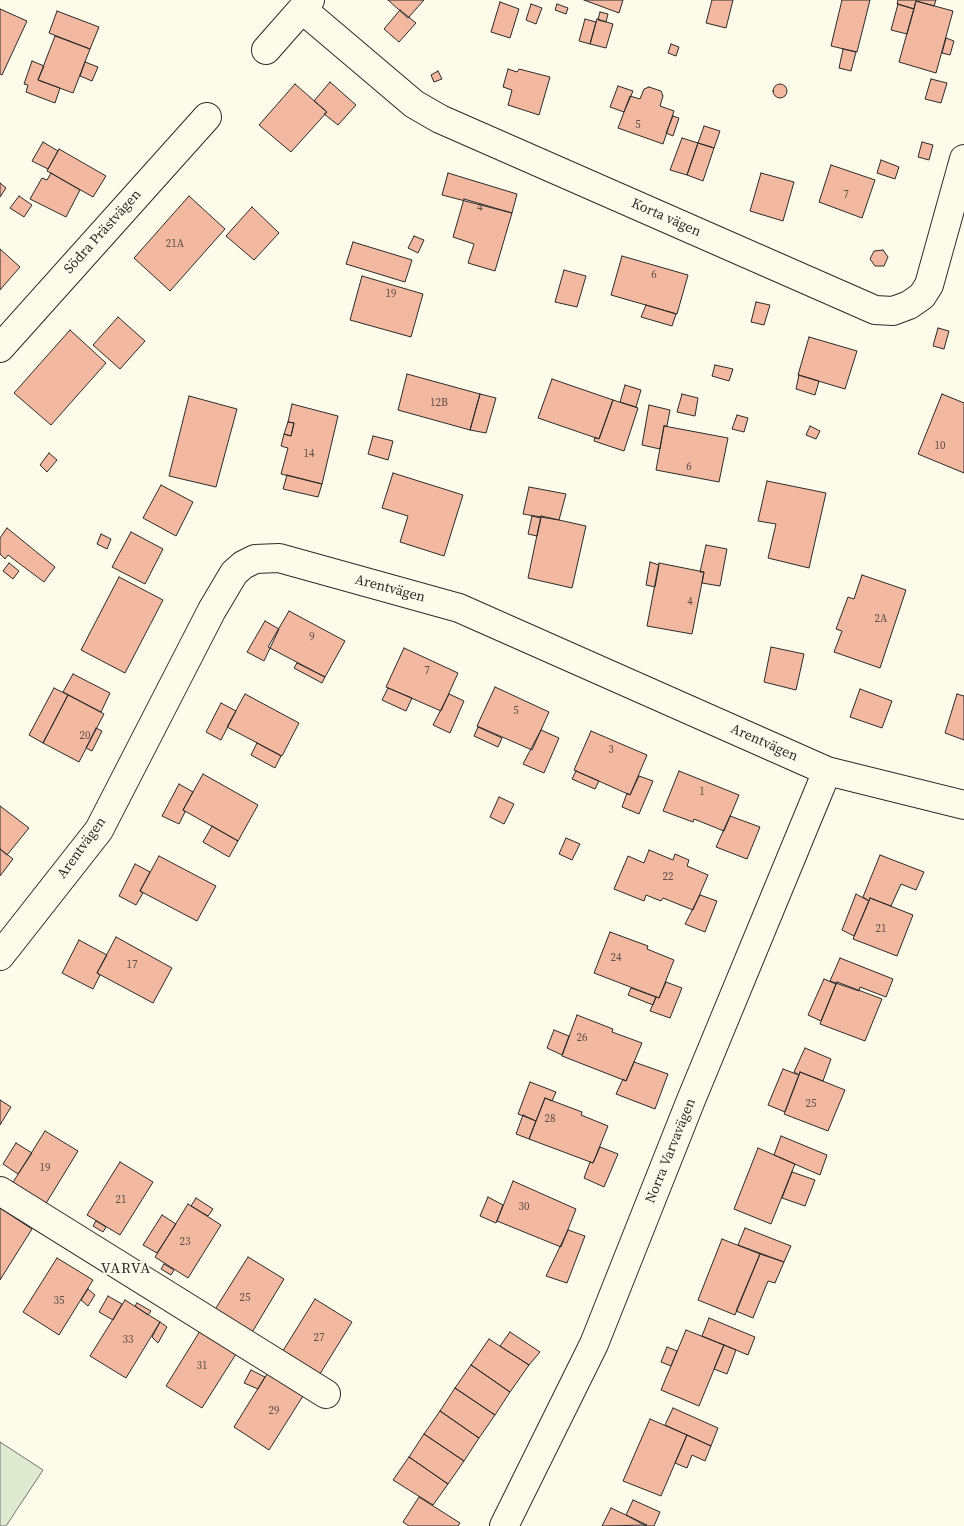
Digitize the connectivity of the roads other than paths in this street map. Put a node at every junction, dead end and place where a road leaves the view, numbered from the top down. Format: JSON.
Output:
{"nodes":[{"id":1,"x":306,"y":5,"type":"edge"},
{"id":2,"x":266,"y":50,"type":"dead end"},
{"id":3,"x":207,"y":117,"type":"dead end"},
{"id":4,"x":964,"y":159,"type":"edge"},
{"id":5,"x":0,"y":348,"type":"edge"},
{"id":6,"x":827,"y":771,"type":"junction"},
{"id":7,"x":964,"y":805,"type":"edge"},
{"id":8,"x":0,"y":956,"type":"edge"},
{"id":9,"x":0,"y":1191,"type":"edge"},
{"id":10,"x":326,"y":1394,"type":"dead end"},
{"id":11,"x":504,"y":1526,"type":"edge"}],
"edges":[{"from":1,"to":2,"type":"street"},
{"from":1,"to":4,"type":"street","name":"Korta vägen"},
{"from":3,"to":5,"type":"street","name":"Södra Prästvägen"},
{"from":6,"to":7,"type":"street","name":"Arentvägen"},
{"from":6,"to":8,"type":"street","name":"Arentvägen"},
{"from":6,"to":11,"type":"street","name":"Norra Varvavägen"},
{"from":9,"to":10,"type":"street"}]}
